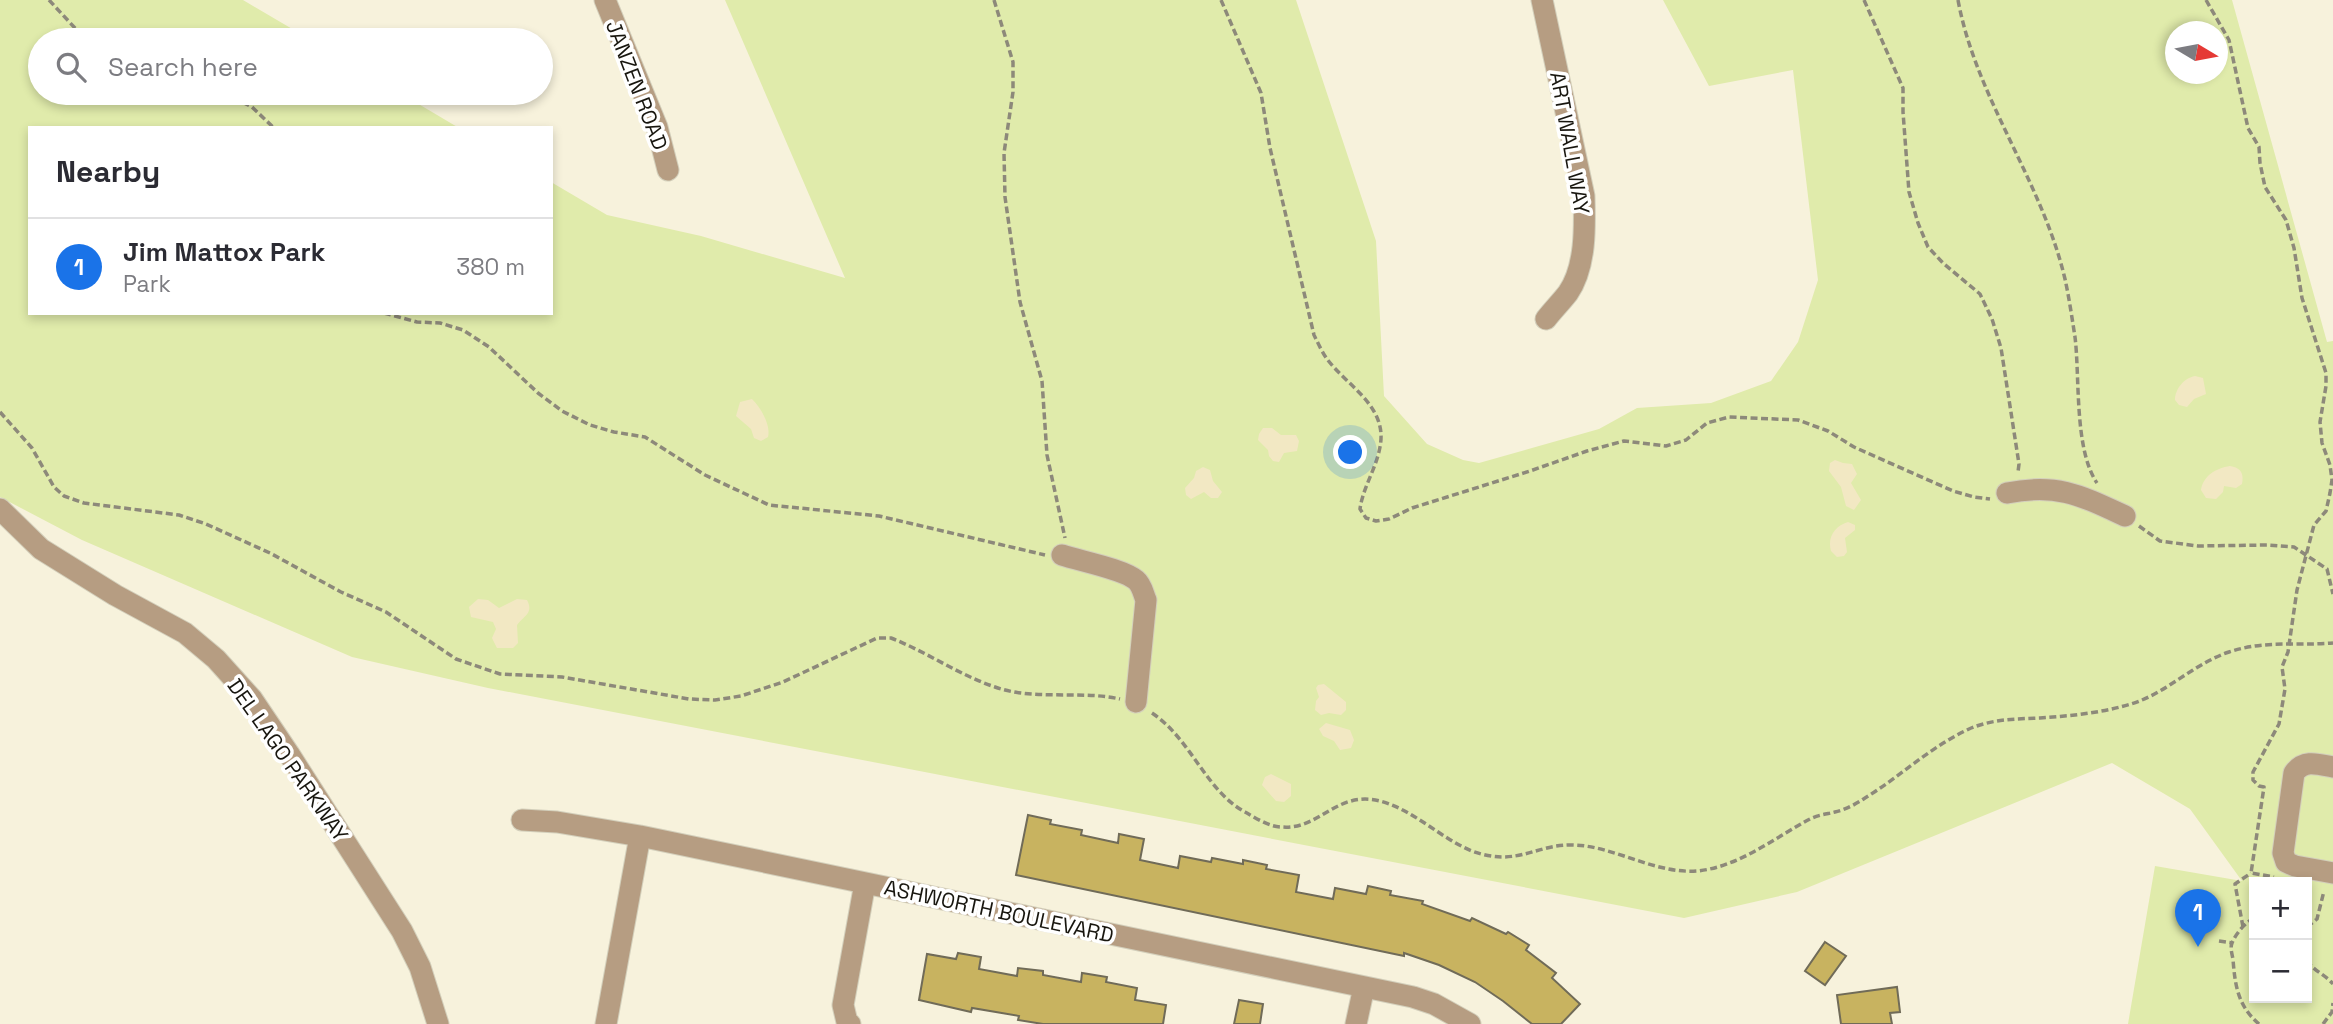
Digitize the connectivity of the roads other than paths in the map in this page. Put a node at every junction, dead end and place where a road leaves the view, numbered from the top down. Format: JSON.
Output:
{"nodes":[{"id":1,"x":604,"y":0,"type":"edge"},
{"id":2,"x":1542,"y":0,"type":"edge"},
{"id":3,"x":668,"y":170,"type":"dead end"},
{"id":4,"x":1546,"y":319,"type":"dead end"},
{"id":5,"x":2007,"y":493,"type":"road end"},
{"id":6,"x":0,"y":509,"type":"edge"},
{"id":7,"x":2125,"y":516,"type":"road end"},
{"id":8,"x":1062,"y":555,"type":"road end"},
{"id":9,"x":1136,"y":702,"type":"dead end"},
{"id":10,"x":2333,"y":767,"type":"edge"},
{"id":11,"x":522,"y":820,"type":"dead end"},
{"id":12,"x":640,"y":836,"type":"junction"},
{"id":13,"x":2329,"y":879,"type":"edge"},
{"id":14,"x":865,"y":883,"type":"junction"},
{"id":15,"x":1364,"y":987,"type":"junction"},
{"id":16,"x":848,"y":1023,"type":"edge"},
{"id":17,"x":438,"y":1024,"type":"edge"},
{"id":18,"x":606,"y":1024,"type":"edge"},
{"id":19,"x":1356,"y":1024,"type":"edge"},
{"id":20,"x":1470,"y":1024,"type":"edge"}],
"edges":[{"from":1,"to":3,"type":"street","name":"JANZEN ROAD"},
{"from":2,"to":4,"type":"street","name":"ART WALL WAY"},
{"from":5,"to":7,"type":"street"},
{"from":6,"to":17,"type":"street","name":"DEL LAGO PARKWAY"},
{"from":8,"to":9,"type":"street"},
{"from":10,"to":13,"type":"street"},
{"from":11,"to":12,"type":"street","name":"ASHWORTH BOULEVARD"},
{"from":12,"to":14,"type":"street","name":"ASHWORTH BOULEVARD"},
{"from":12,"to":18,"type":"street"},
{"from":14,"to":15,"type":"street","name":"ASHWORTH BOULEVARD"},
{"from":14,"to":16,"type":"street"},
{"from":15,"to":19,"type":"street"},
{"from":15,"to":20,"type":"street","name":"ASHWORTH BOULEVARD"}]}
